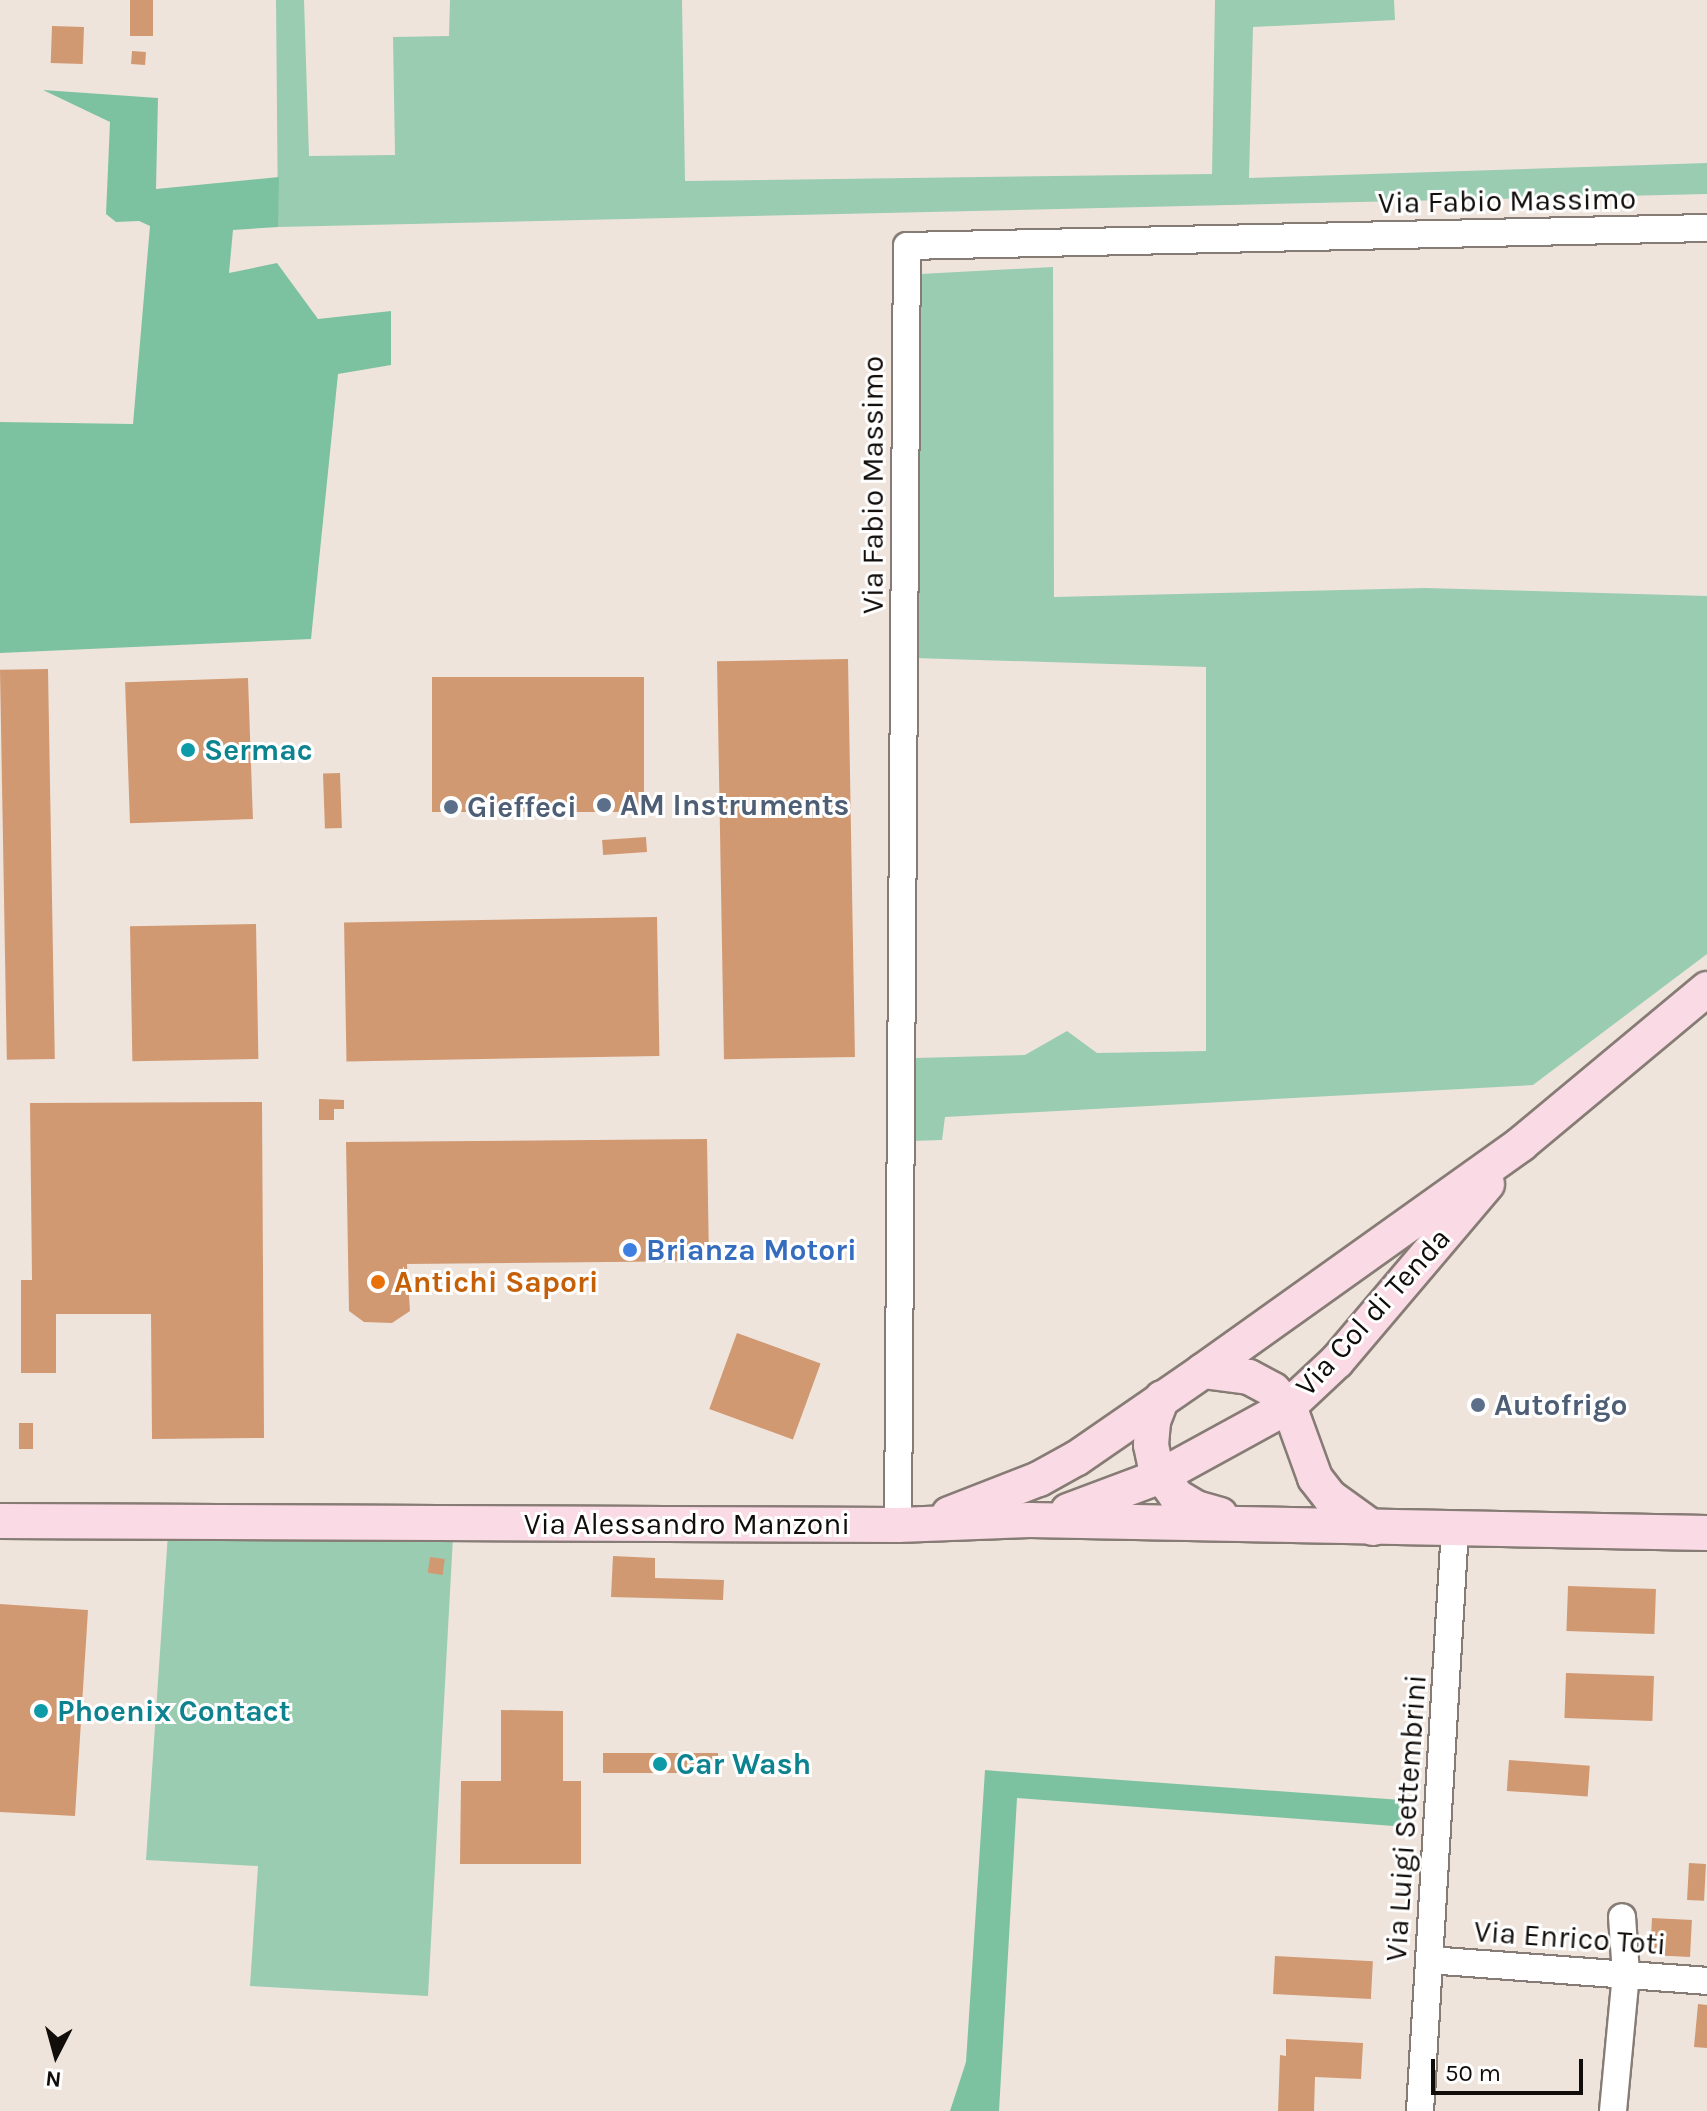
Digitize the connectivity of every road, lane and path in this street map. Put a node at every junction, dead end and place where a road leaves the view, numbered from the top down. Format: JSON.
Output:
{"nodes":[{"id":1,"x":1707,"y":228,"type":"edge"},
{"id":2,"x":1707,"y":989,"type":"edge"},
{"id":3,"x":1521,"y":1144,"type":"junction"},
{"id":4,"x":1203,"y":1371,"type":"junction"},
{"id":5,"x":1162,"y":1398,"type":"junction"},
{"id":6,"x":1289,"y":1406,"type":"junction"},
{"id":7,"x":1161,"y":1476,"type":"junction"},
{"id":8,"x":1030,"y":1520,"type":"junction"},
{"id":9,"x":0,"y":1521,"type":"edge"},
{"id":10,"x":1241,"y":1522,"type":"junction"},
{"id":11,"x":910,"y":1524,"type":"junction"},
{"id":12,"x":1373,"y":1528,"type":"junction"},
{"id":13,"x":1455,"y":1528,"type":"junction"},
{"id":14,"x":1707,"y":1533,"type":"edge"},
{"id":15,"x":1622,"y":1917,"type":"dead end"},
{"id":16,"x":1429,"y":1960,"type":"junction"},
{"id":17,"x":1626,"y":1974,"type":"junction"},
{"id":18,"x":1707,"y":1981,"type":"edge"},
{"id":19,"x":1420,"y":2111,"type":"edge"},
{"id":20,"x":1613,"y":2111,"type":"edge"}],
"edges":[{"from":1,"to":11,"type":"street","name":"Via Fabio Massimo"},
{"from":2,"to":3,"type":"main road","name":"Via Col di Tenda"},
{"from":3,"to":4,"type":"main road","name":"Via Col di Tenda"},
{"from":3,"to":6,"type":"main road","name":"Via Col di Tenda"},
{"from":4,"to":5,"type":"main road","name":"Via Col di Tenda"},
{"from":4,"to":6,"type":"main road"},
{"from":5,"to":7,"type":"main road"},
{"from":5,"to":11,"type":"main road","name":"Via Col di Tenda"},
{"from":6,"to":7,"type":"main road","name":"Via Col di Tenda"},
{"from":6,"to":12,"type":"main road"},
{"from":7,"to":8,"type":"main road","name":"Via Col di Tenda"},
{"from":7,"to":10,"type":"main road"},
{"from":8,"to":10,"type":"main road","name":"Via Alessandro Manzoni"},
{"from":8,"to":11,"type":"main road","name":"Via Alessandro Manzoni"},
{"from":9,"to":11,"type":"main road","name":"Via Alessandro Manzoni"},
{"from":10,"to":12,"type":"main road","name":"Via Alessandro Manzoni"},
{"from":12,"to":13,"type":"main road","name":"Via Alessandro Manzoni"},
{"from":13,"to":14,"type":"main road","name":"Via Alessandro Manzoni"},
{"from":13,"to":16,"type":"street","name":"Via Luigi Settembrini"},
{"from":15,"to":17,"type":"street"},
{"from":16,"to":17,"type":"street","name":"Via Enrico Toti"},
{"from":16,"to":19,"type":"street","name":"Via Luigi Settembrini"},
{"from":17,"to":18,"type":"street","name":"Via Enrico Toti"},
{"from":17,"to":20,"type":"street"}]}
